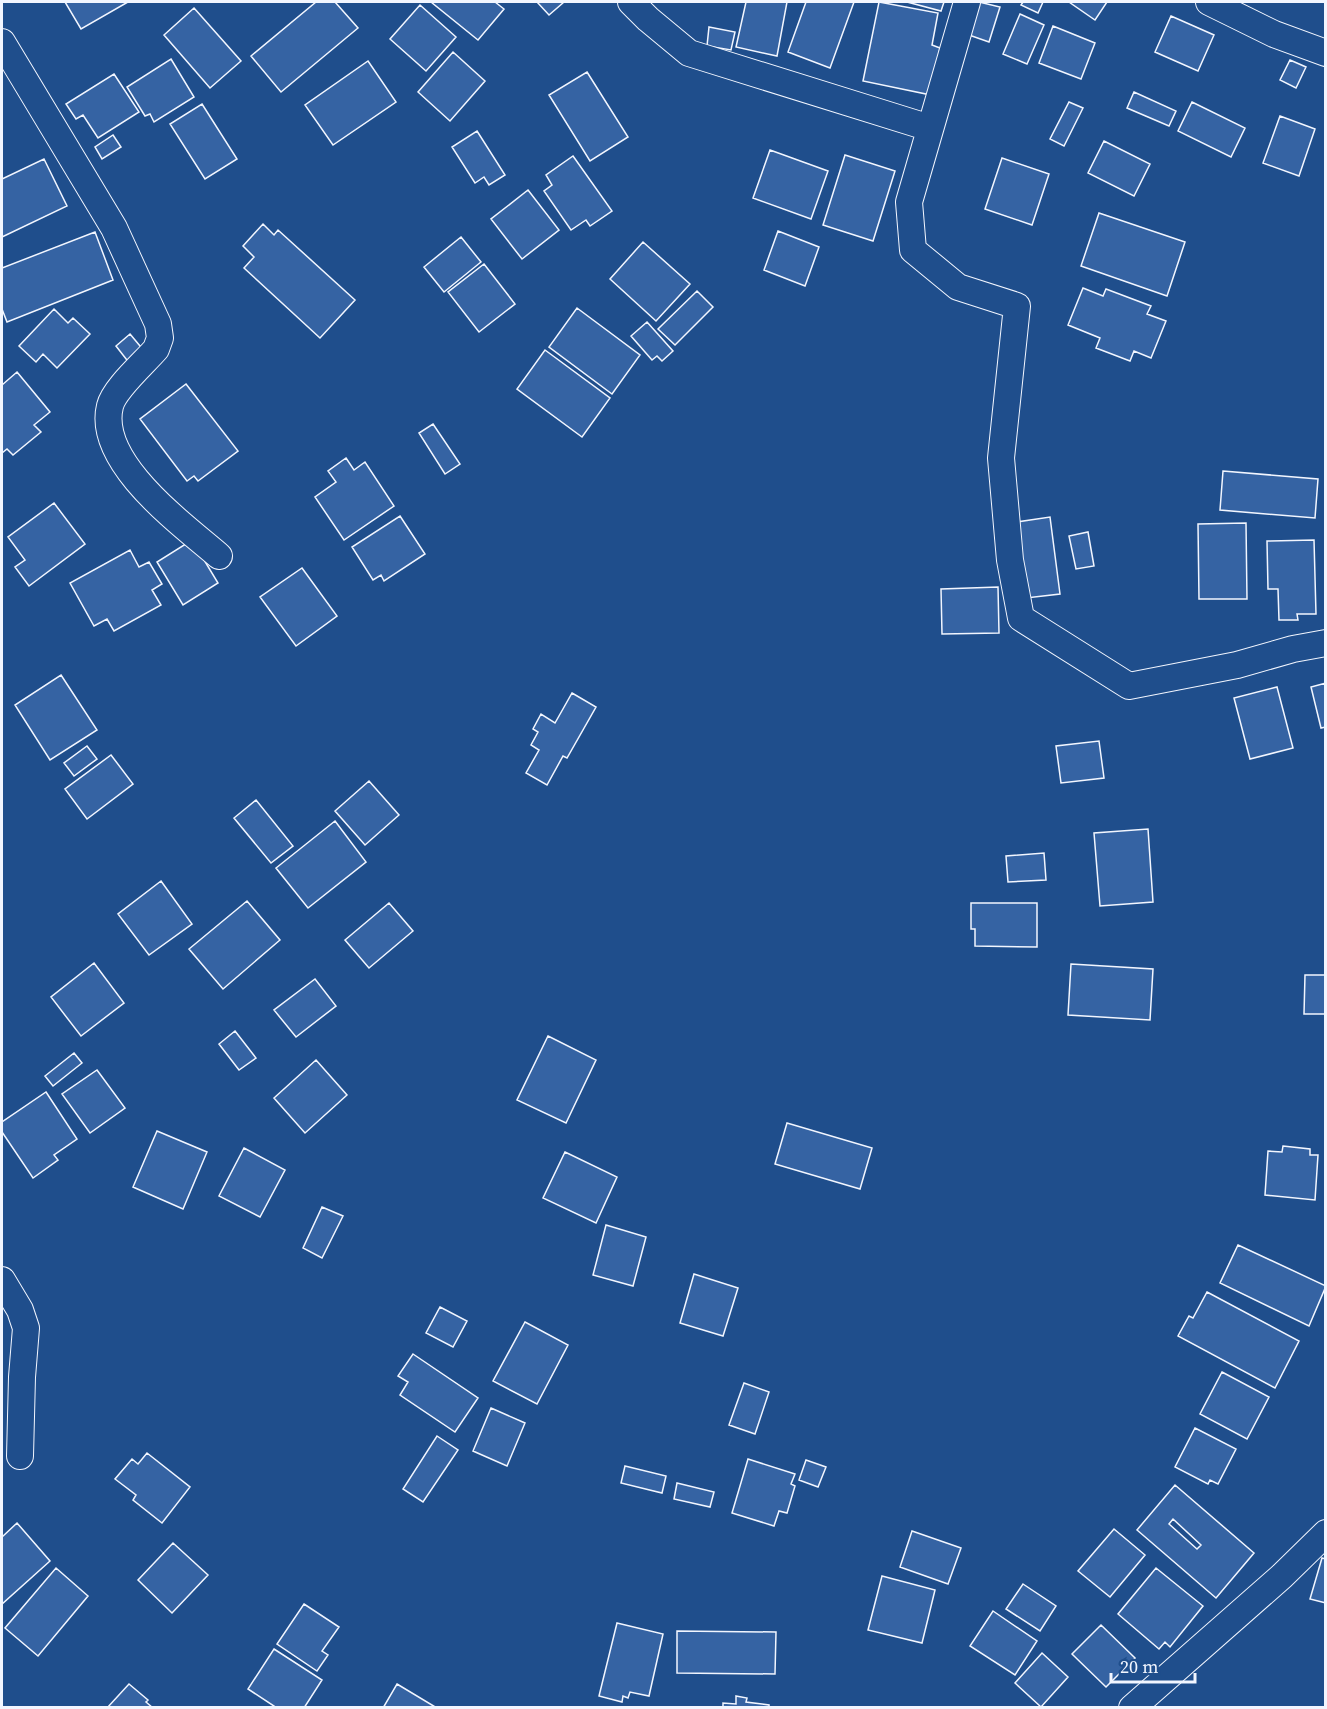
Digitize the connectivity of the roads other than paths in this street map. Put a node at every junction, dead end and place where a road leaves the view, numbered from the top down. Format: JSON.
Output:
{"nodes":[{"id":1,"x":631,"y":2,"type":"edge"},
{"id":2,"x":967,"y":2,"type":"edge"},
{"id":3,"x":1209,"y":2,"type":"edge"},
{"id":4,"x":2,"y":42,"type":"edge"},
{"id":5,"x":1326,"y":53,"type":"edge"},
{"id":6,"x":930,"y":128,"type":"junction"},
{"id":7,"x":219,"y":555,"type":"dead end"},
{"id":8,"x":1326,"y":643,"type":"edge"},
{"id":9,"x":2,"y":1280,"type":"edge"},
{"id":10,"x":20,"y":1456,"type":"dead end"},
{"id":11,"x":1326,"y":1533,"type":"edge"},
{"id":12,"x":1132,"y":1707,"type":"edge"}],
"edges":[{"from":1,"to":6,"type":"street"},
{"from":2,"to":6,"type":"street"},
{"from":3,"to":5,"type":"street"},
{"from":4,"to":7,"type":"street"},
{"from":6,"to":8,"type":"street"},
{"from":9,"to":10,"type":"street"},
{"from":11,"to":12,"type":"street"}]}
